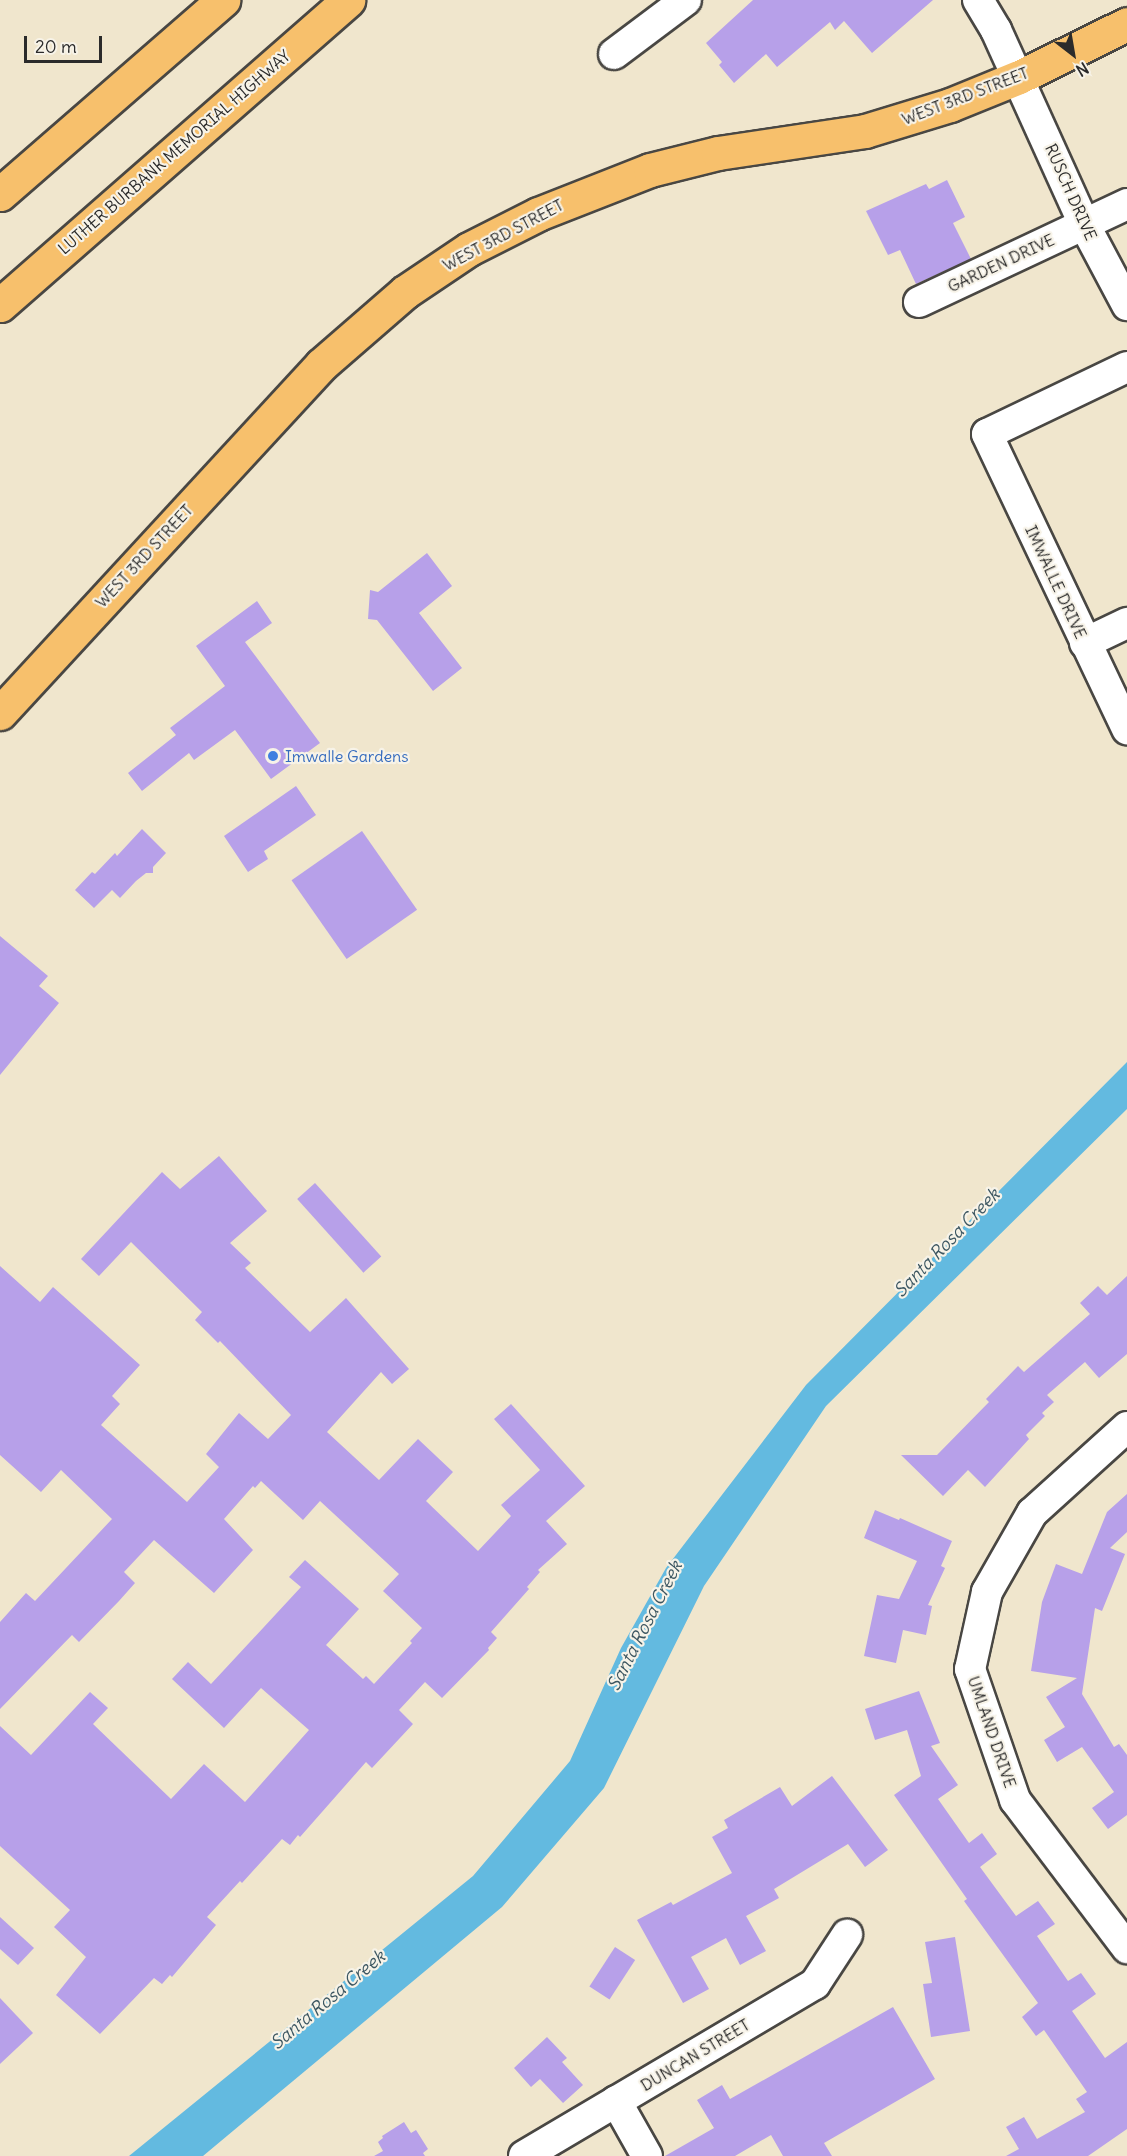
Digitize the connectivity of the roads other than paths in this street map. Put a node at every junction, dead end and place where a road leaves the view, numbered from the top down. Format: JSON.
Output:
{"nodes":[{"id":1,"x":223,"y":0,"type":"edge"},
{"id":2,"x":349,"y":0,"type":"edge"},
{"id":3,"x":686,"y":0,"type":"edge"},
{"id":4,"x":978,"y":0,"type":"edge"},
{"id":5,"x":1127,"y":24,"type":"edge"},
{"id":6,"x":614,"y":54,"type":"dead end"},
{"id":7,"x":1019,"y":77,"type":"junction"},
{"id":8,"x":0,"y":194,"type":"edge"},
{"id":9,"x":1127,"y":204,"type":"edge"},
{"id":10,"x":1084,"y":224,"type":"junction"},
{"id":11,"x":919,"y":302,"type":"dead end"},
{"id":12,"x":0,"y":305,"type":"edge"},
{"id":13,"x":1127,"y":305,"type":"edge"},
{"id":14,"x":1127,"y":367,"type":"edge"},
{"id":15,"x":1127,"y":623,"type":"edge"},
{"id":16,"x":1085,"y":643,"type":"junction"},
{"id":17,"x":0,"y":713,"type":"edge"},
{"id":18,"x":1127,"y":729,"type":"edge"},
{"id":19,"x":1127,"y":1427,"type":"edge"},
{"id":20,"x":848,"y":1935,"type":"dead end"},
{"id":21,"x":1127,"y":1948,"type":"edge"},
{"id":22,"x":616,"y":2101,"type":"junction"},
{"id":23,"x":524,"y":2156,"type":"edge"},
{"id":24,"x":647,"y":2156,"type":"edge"}],
"edges":[{"from":1,"to":8,"type":"main road"},
{"from":2,"to":12,"type":"main road","name":"LUTHER BURBANK MEMORIAL HIGHWAY"},
{"from":3,"to":6,"type":"street"},
{"from":4,"to":7,"type":"street","name":"RUSCH DRIVE"},
{"from":5,"to":7,"type":"main road","name":"WEST 3RD STREET"},
{"from":7,"to":10,"type":"street","name":"RUSCH DRIVE"},
{"from":7,"to":17,"type":"main road","name":"WEST 3RD STREET"},
{"from":9,"to":10,"type":"street","name":"GARDEN DRIVE"},
{"from":10,"to":11,"type":"street","name":"GARDEN DRIVE"},
{"from":10,"to":13,"type":"street","name":"RUSCH DRIVE"},
{"from":14,"to":16,"type":"street","name":"IMWALLE DRIVE"},
{"from":15,"to":16,"type":"street"},
{"from":16,"to":18,"type":"street","name":"IMWALLE DRIVE"},
{"from":19,"to":21,"type":"street","name":"UMLAND DRIVE"},
{"from":20,"to":22,"type":"street","name":"DUNCAN STREET"},
{"from":22,"to":23,"type":"street","name":"DUNCAN STREET"},
{"from":22,"to":24,"type":"street"}]}
